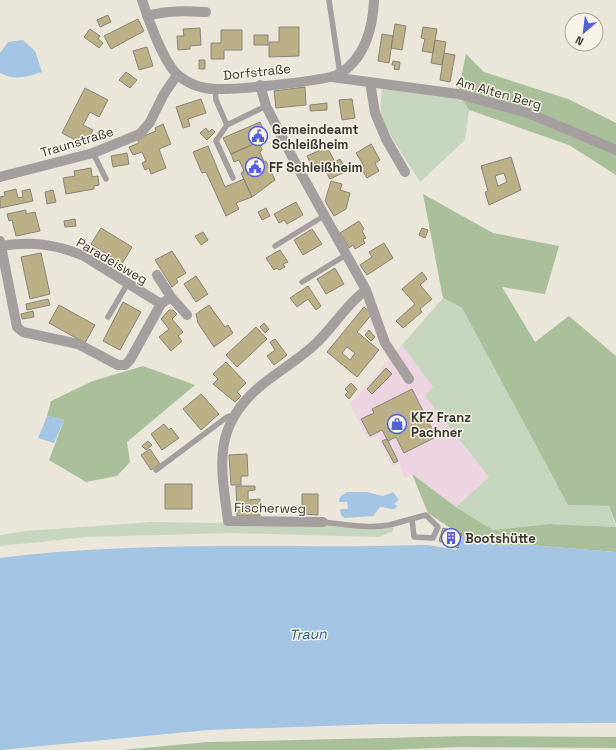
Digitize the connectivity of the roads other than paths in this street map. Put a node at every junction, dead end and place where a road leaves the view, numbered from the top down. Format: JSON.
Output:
{"nodes":[{"id":1,"x":142,"y":0,"type":"edge"},
{"id":2,"x":329,"y":0,"type":"edge"},
{"id":3,"x":374,"y":0,"type":"edge"},
{"id":4,"x":206,"y":12,"type":"dead end"},
{"id":5,"x":147,"y":16,"type":"junction"},
{"id":6,"x":177,"y":75,"type":"junction"},
{"id":7,"x":336,"y":75,"type":"junction"},
{"id":8,"x":370,"y":82,"type":"junction"},
{"id":9,"x":260,"y":85,"type":"junction"},
{"id":10,"x":215,"y":89,"type":"junction"},
{"id":11,"x":266,"y":106,"type":"junction"},
{"id":12,"x":227,"y":126,"type":"junction"},
{"id":13,"x":616,"y":150,"type":"edge"},
{"id":14,"x":93,"y":154,"type":"junction"},
{"id":15,"x":405,"y":172,"type":"dead end"},
{"id":16,"x":0,"y":177,"type":"edge"},
{"id":17,"x":233,"y":178,"type":"dead end"},
{"id":18,"x":106,"y":179,"type":"dead end"},
{"id":19,"x":324,"y":216,"type":"junction"},
{"id":20,"x":0,"y":244,"type":"edge"},
{"id":21,"x":275,"y":246,"type":"dead end"},
{"id":22,"x":346,"y":255,"type":"junction"},
{"id":23,"x":157,"y":275,"type":"dead end"},
{"id":24,"x":302,"y":282,"type":"dead end"},
{"id":25,"x":128,"y":284,"type":"junction"},
{"id":26,"x":366,"y":290,"type":"junction"},
{"id":27,"x":171,"y":297,"type":"junction"},
{"id":28,"x":161,"y":304,"type":"junction"},
{"id":29,"x":187,"y":315,"type":"dead end"},
{"id":30,"x":108,"y":318,"type":"dead end"},
{"id":31,"x":409,"y":380,"type":"dead end"},
{"id":32,"x":234,"y":415,"type":"junction"},
{"id":33,"x":156,"y":470,"type":"dead end"},
{"id":34,"x":412,"y":519,"type":"junction"},
{"id":35,"x":323,"y":522,"type":"joint"}],
"edges":[{"from":1,"to":5,"type":"street"},
{"from":2,"to":7,"type":"lane"},
{"from":3,"to":7,"type":"street"},
{"from":4,"to":5,"type":"street"},
{"from":5,"to":6,"type":"street"},
{"from":6,"to":10,"type":"street","name":"Dorfstraße"},
{"from":6,"to":14,"type":"street","name":"Traunstraße"},
{"from":7,"to":8,"type":"street","name":"Am Alten Berg"},
{"from":7,"to":9,"type":"street","name":"Dorfstraße"},
{"from":8,"to":13,"type":"street","name":"Am Alten Berg"},
{"from":8,"to":15,"type":"street"},
{"from":9,"to":10,"type":"street","name":"Dorfstraße"},
{"from":9,"to":11,"type":"street"},
{"from":10,"to":12,"type":"lane"},
{"from":11,"to":12,"type":"lane"},
{"from":11,"to":19,"type":"street"},
{"from":12,"to":17,"type":"lane"},
{"from":14,"to":16,"type":"street","name":"Traunstraße"},
{"from":14,"to":18,"type":"lane"},
{"from":19,"to":21,"type":"lane"},
{"from":19,"to":22,"type":"street"},
{"from":20,"to":25,"type":"street","name":"Paradeisweg"},
{"from":20,"to":28,"type":"street","name":"Paradeisweg"},
{"from":22,"to":24,"type":"lane"},
{"from":22,"to":26,"type":"street"},
{"from":23,"to":27,"type":"street","name":"Paradeisweg"},
{"from":25,"to":28,"type":"street","name":"Paradeisweg"},
{"from":25,"to":30,"type":"lane"},
{"from":26,"to":31,"type":"street"},
{"from":26,"to":32,"type":"street","name":"Fischerweg"},
{"from":27,"to":28,"type":"street","name":"Paradeisweg"},
{"from":27,"to":29,"type":"street","name":"Paradeisweg"},
{"from":32,"to":33,"type":"lane","name":"Fischerweg"},
{"from":32,"to":35,"type":"street","name":"Fischerweg"},
{"from":34,"to":34,"type":"lane"},
{"from":34,"to":35,"type":"lane"}]}
